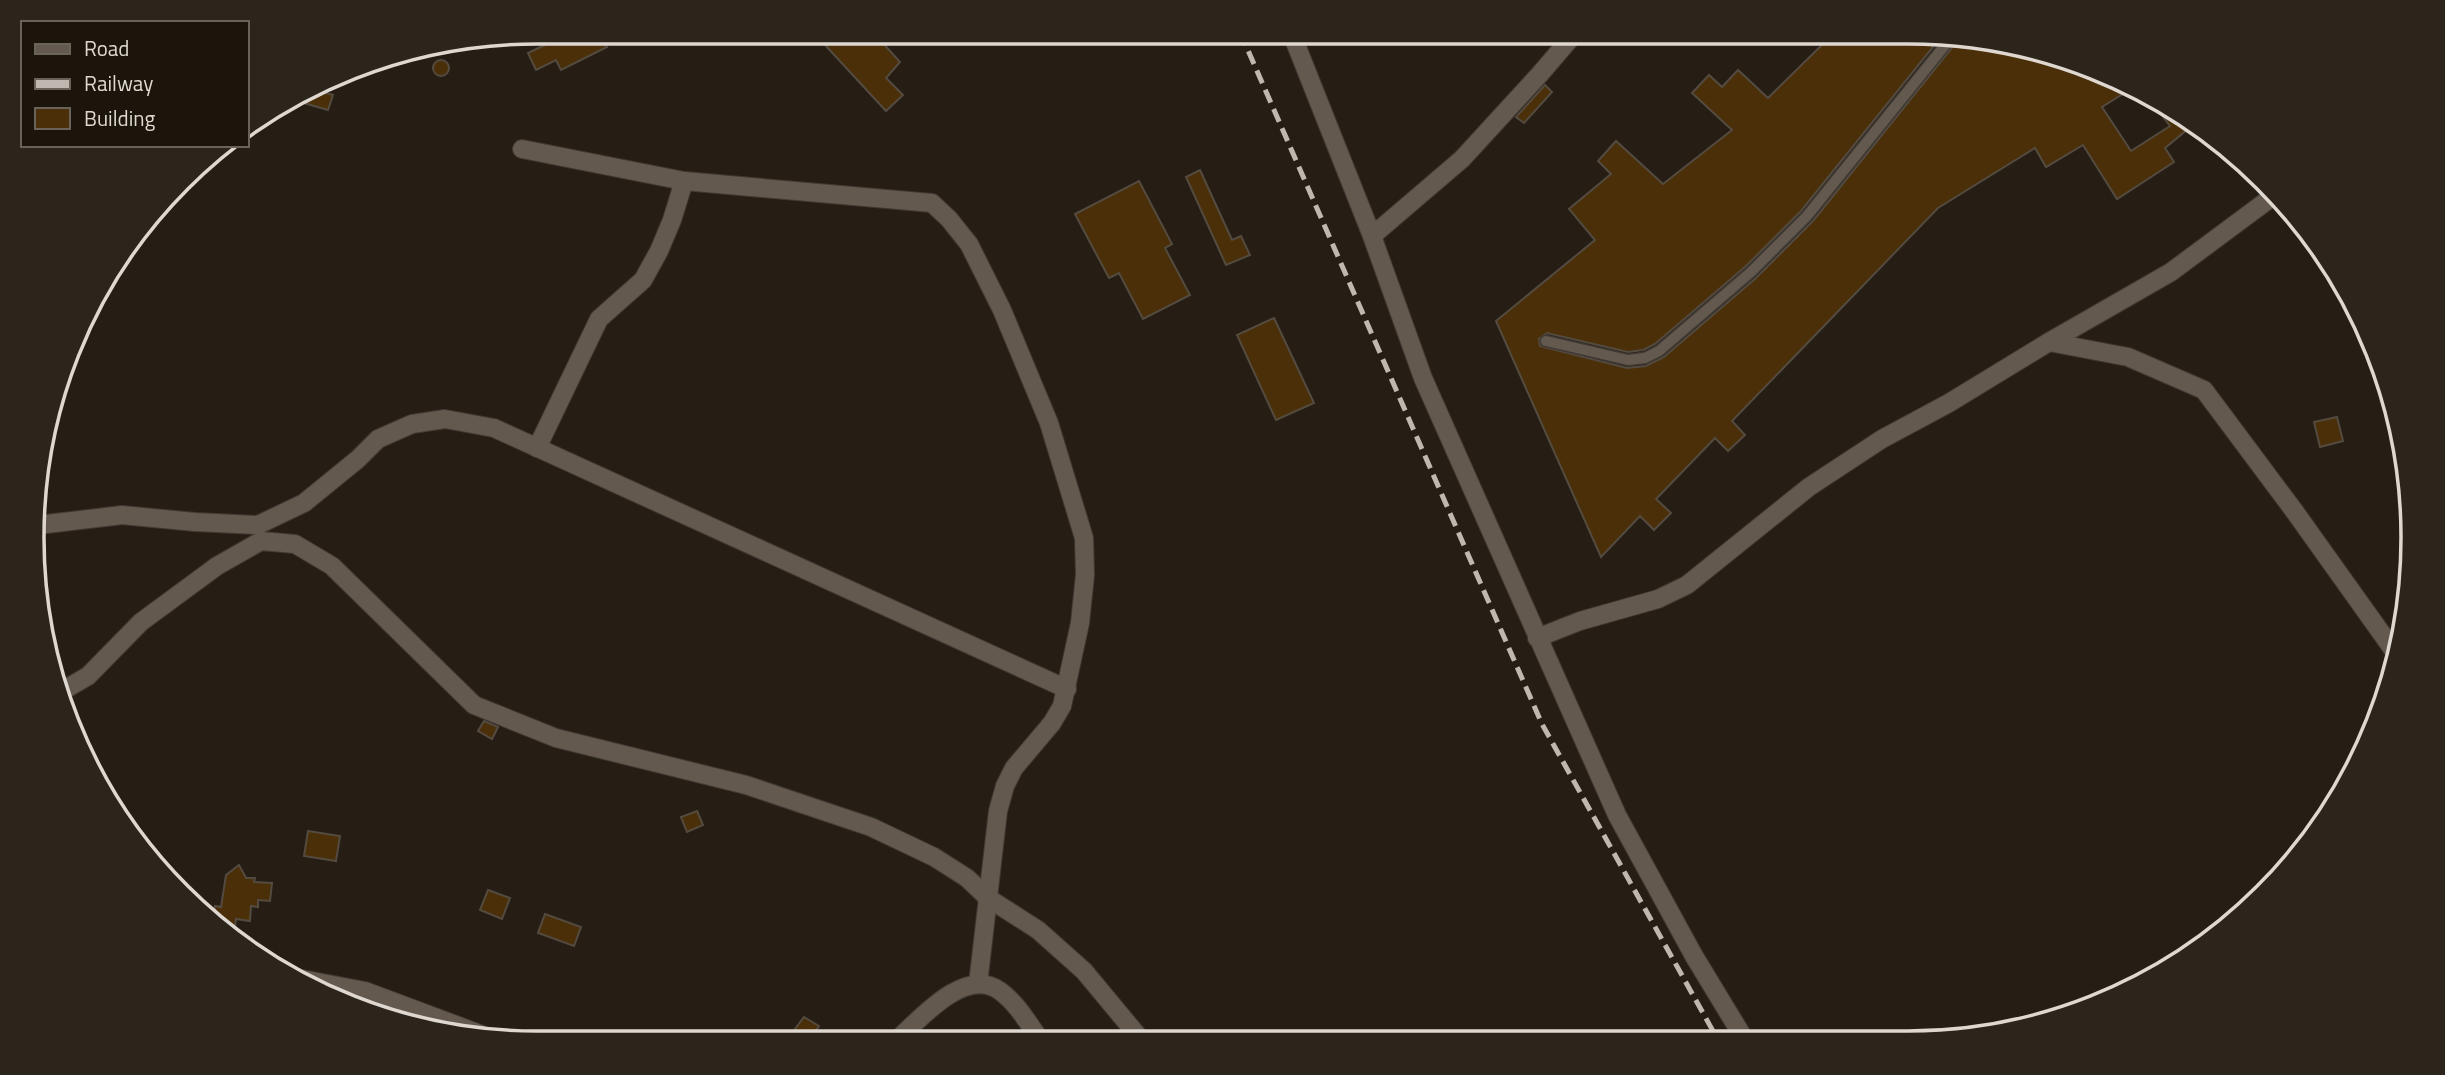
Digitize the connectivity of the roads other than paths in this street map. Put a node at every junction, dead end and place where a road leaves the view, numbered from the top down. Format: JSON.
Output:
{"nodes":[{"id":1,"x":1296,"y":44,"type":"edge"},
{"id":2,"x":1565,"y":44,"type":"edge"},
{"id":3,"x":1944,"y":45,"type":"edge"},
{"id":4,"x":522,"y":149,"type":"dead end"},
{"id":5,"x":684,"y":181,"type":"junction"},
{"id":6,"x":2268,"y":200,"type":"edge"},
{"id":7,"x":1372,"y":236,"type":"junction"},
{"id":8,"x":1546,"y":341,"type":"dead end"},
{"id":9,"x":2049,"y":342,"type":"junction"},
{"id":10,"x":537,"y":449,"type":"junction"},
{"id":11,"x":44,"y":524,"type":"edge"},
{"id":12,"x":260,"y":533,"type":"junction"},
{"id":13,"x":1537,"y":638,"type":"junction"},
{"id":14,"x":2390,"y":644,"type":"edge"},
{"id":15,"x":68,"y":688,"type":"edge"},
{"id":16,"x":1067,"y":689,"type":"junction"},
{"id":17,"x":988,"y":898,"type":"junction"},
{"id":18,"x":327,"y":984,"type":"edge"},
{"id":19,"x":978,"y":984,"type":"junction"},
{"id":20,"x":453,"y":1024,"type":"edge"},
{"id":21,"x":908,"y":1031,"type":"edge"},
{"id":22,"x":1034,"y":1031,"type":"edge"},
{"id":23,"x":1134,"y":1031,"type":"edge"},
{"id":24,"x":1740,"y":1031,"type":"edge"}],
"edges":[{"from":1,"to":7,"type":"street"},
{"from":2,"to":7,"type":"street"},
{"from":3,"to":8,"type":"lane"},
{"from":4,"to":5,"type":"street"},
{"from":5,"to":10,"type":"street"},
{"from":5,"to":16,"type":"street"},
{"from":6,"to":9,"type":"street"},
{"from":7,"to":13,"type":"street"},
{"from":9,"to":13,"type":"street"},
{"from":9,"to":14,"type":"street"},
{"from":10,"to":12,"type":"street"},
{"from":10,"to":16,"type":"street"},
{"from":11,"to":12,"type":"street"},
{"from":12,"to":15,"type":"street"},
{"from":12,"to":17,"type":"street"},
{"from":13,"to":24,"type":"street"},
{"from":16,"to":17,"type":"street"},
{"from":17,"to":19,"type":"street"},
{"from":17,"to":23,"type":"street"},
{"from":18,"to":20,"type":"street"},
{"from":19,"to":21,"type":"street"},
{"from":19,"to":22,"type":"street"}]}
